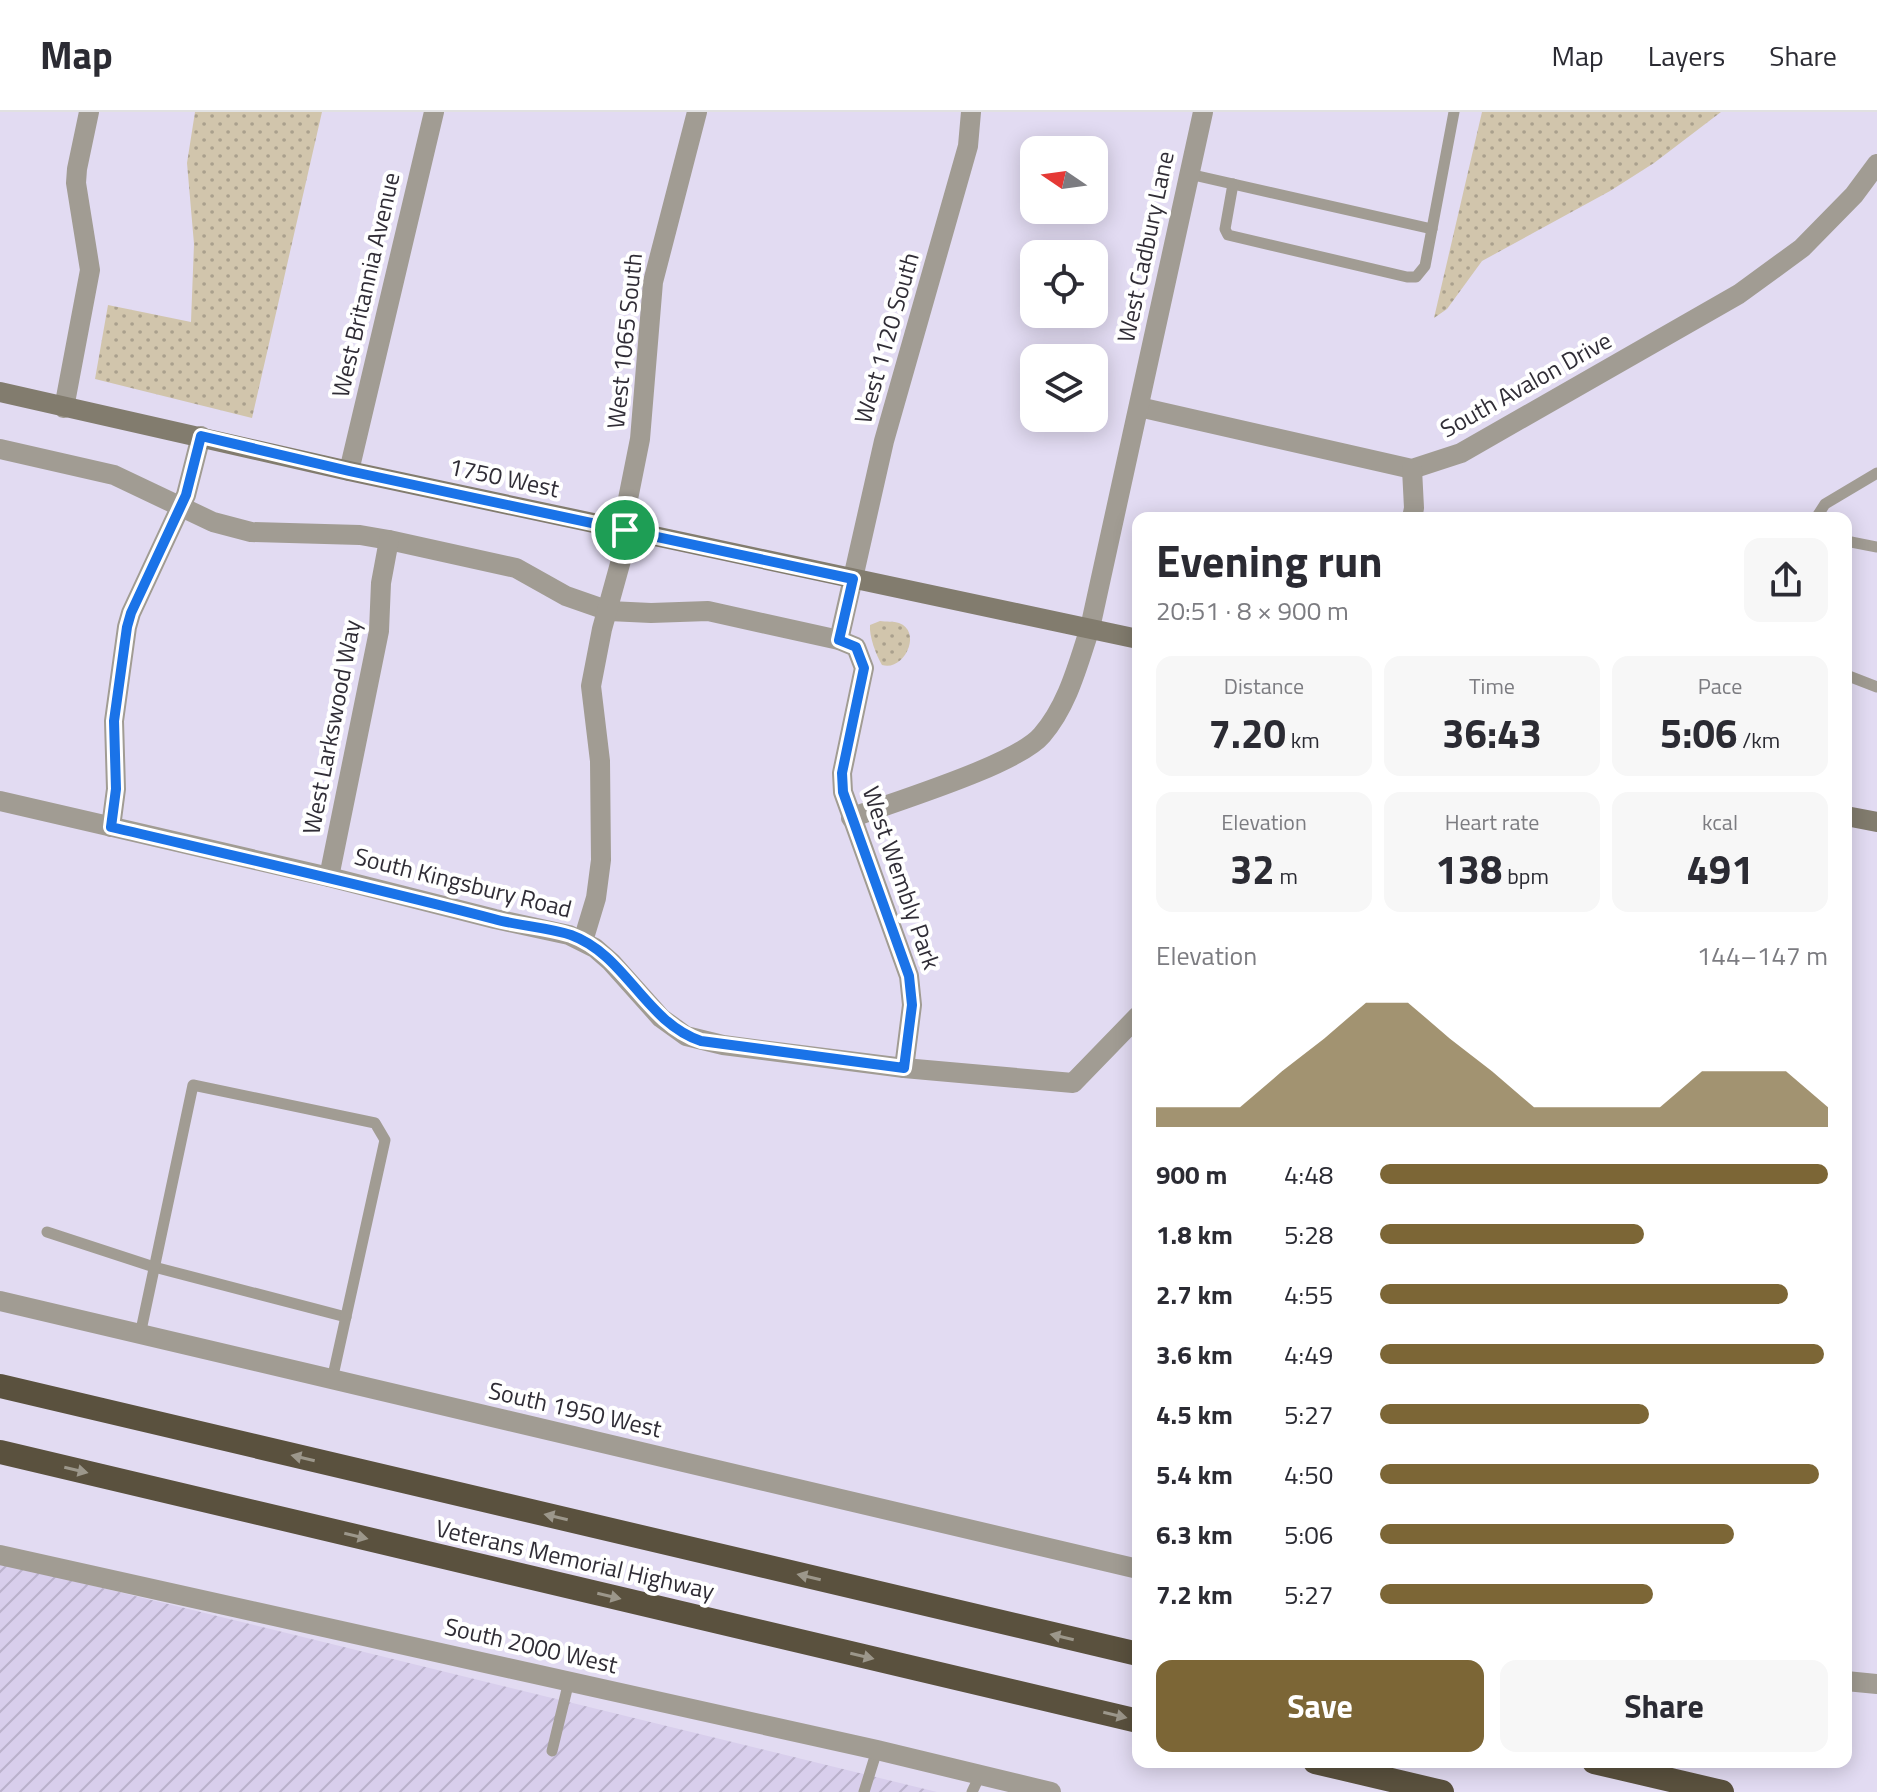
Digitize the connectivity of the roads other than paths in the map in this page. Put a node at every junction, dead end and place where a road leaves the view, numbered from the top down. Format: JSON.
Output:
{"nodes":[{"id":1,"x":89,"y":112,"type":"edge"},
{"id":2,"x":434,"y":112,"type":"edge"},
{"id":3,"x":697,"y":112,"type":"edge"},
{"id":4,"x":971,"y":112,"type":"edge"},
{"id":5,"x":1203,"y":112,"type":"edge"},
{"id":6,"x":1454,"y":112,"type":"edge"},
{"id":7,"x":1877,"y":164,"type":"edge"},
{"id":8,"x":1189,"y":174,"type":"junction"},
{"id":9,"x":1233,"y":184,"type":"junction"},
{"id":10,"x":1432,"y":229,"type":"junction"},
{"id":11,"x":0,"y":392,"type":"edge"},
{"id":12,"x":1139,"y":407,"type":"junction"},
{"id":13,"x":64,"y":408,"type":"junction"},
{"id":14,"x":201,"y":436,"type":"junction"},
{"id":15,"x":0,"y":449,"type":"edge"},
{"id":16,"x":1412,"y":469,"type":"junction"},
{"id":17,"x":349,"y":471,"type":"junction"},
{"id":18,"x":1877,"y":473,"type":"edge"},
{"id":19,"x":181,"y":506,"type":"junction"},
{"id":20,"x":1413,"y":512,"type":"edge"},
{"id":21,"x":1820,"y":512,"type":"edge"},
{"id":22,"x":625,"y":530,"type":"junction"},
{"id":23,"x":389,"y":540,"type":"junction"},
{"id":24,"x":1852,"y":542,"type":"edge"},
{"id":25,"x":1877,"y":547,"type":"edge"},
{"id":26,"x":853,"y":579,"type":"junction"},
{"id":27,"x":609,"y":611,"type":"junction"},
{"id":28,"x":1090,"y":628,"type":"junction"},
{"id":29,"x":1132,"y":638,"type":"edge"},
{"id":30,"x":839,"y":640,"type":"junction"},
{"id":31,"x":1852,"y":677,"type":"edge"},
{"id":32,"x":1877,"y":687,"type":"edge"},
{"id":33,"x":0,"y":801,"type":"edge"},
{"id":34,"x":1852,"y":817,"type":"edge"},
{"id":35,"x":851,"y":818,"type":"junction"},
{"id":36,"x":1877,"y":822,"type":"edge"},
{"id":37,"x":111,"y":827,"type":"junction"},
{"id":38,"x":329,"y":877,"type":"junction"},
{"id":39,"x":583,"y":941,"type":"junction"},
{"id":40,"x":1132,"y":1022,"type":"edge"},
{"id":41,"x":904,"y":1068,"type":"junction"},
{"id":42,"x":47,"y":1232,"type":"dead end"},
{"id":43,"x":154,"y":1267,"type":"junction"},
{"id":44,"x":0,"y":1301,"type":"edge"},
{"id":45,"x":346,"y":1317,"type":"junction"},
{"id":46,"x":140,"y":1335,"type":"junction"},
{"id":47,"x":332,"y":1380,"type":"junction"},
{"id":48,"x":0,"y":1386,"type":"edge"},
{"id":49,"x":0,"y":1452,"type":"edge"},
{"id":50,"x":0,"y":1555,"type":"edge"},
{"id":51,"x":1132,"y":1568,"type":"edge"},
{"id":52,"x":1132,"y":1653,"type":"edge"},
{"id":53,"x":569,"y":1681,"type":"junction"},
{"id":54,"x":1852,"y":1682,"type":"edge"},
{"id":55,"x":1877,"y":1684,"type":"edge"},
{"id":56,"x":1132,"y":1720,"type":"edge"},
{"id":57,"x":877,"y":1750,"type":"junction"},
{"id":58,"x":552,"y":1751,"type":"dead end"},
{"id":59,"x":1340,"y":1768,"type":"edge"},
{"id":60,"x":1620,"y":1768,"type":"edge"},
{"id":61,"x":976,"y":1784,"type":"edge"},
{"id":62,"x":864,"y":1792,"type":"edge"},
{"id":63,"x":1051,"y":1792,"type":"edge"},
{"id":64,"x":1442,"y":1792,"type":"edge"},
{"id":65,"x":1722,"y":1792,"type":"edge"}],
"edges":[{"from":1,"to":13,"type":"street"},
{"from":2,"to":17,"type":"street","name":"West Britannia Avenue"},
{"from":3,"to":22,"type":"street","name":"West 1065 South"},
{"from":4,"to":26,"type":"street","name":"West 1120 South"},
{"from":5,"to":8,"type":"street","name":"West Cadbury Lane"},
{"from":6,"to":10,"type":"lane"},
{"from":7,"to":16,"type":"street","name":"South Avalon Drive"},
{"from":8,"to":9,"type":"lane"},
{"from":8,"to":12,"type":"street","name":"West Cadbury Lane"},
{"from":9,"to":10,"type":"lane"},
{"from":9,"to":10,"type":"lane"},
{"from":11,"to":13,"type":"main road","name":"1750 West"},
{"from":12,"to":16,"type":"street"},
{"from":12,"to":28,"type":"street","name":"West Cadbury Lane"},
{"from":13,"to":14,"type":"main road","name":"1750 West"},
{"from":14,"to":17,"type":"main road","name":"1750 West"},
{"from":14,"to":19,"type":"street"},
{"from":15,"to":19,"type":"street"},
{"from":16,"to":20,"type":"street"},
{"from":17,"to":22,"type":"main road","name":"1750 West"},
{"from":18,"to":21,"type":"lane"},
{"from":19,"to":23,"type":"street"},
{"from":19,"to":37,"type":"street"},
{"from":22,"to":26,"type":"main road","name":"1750 West"},
{"from":22,"to":27,"type":"street","name":"West 1065 South"},
{"from":23,"to":27,"type":"street"},
{"from":23,"to":38,"type":"street","name":"West Larkswood Way"},
{"from":24,"to":25,"type":"lane"},
{"from":26,"to":28,"type":"main road","name":"1750 West"},
{"from":26,"to":30,"type":"street"},
{"from":27,"to":30,"type":"street"},
{"from":27,"to":39,"type":"street","name":"West 1065 South"},
{"from":28,"to":29,"type":"main road","name":"1750 West"},
{"from":28,"to":35,"type":"street","name":"West Cadbury Lane"},
{"from":30,"to":35,"type":"street","name":"West Wembly Park"},
{"from":31,"to":32,"type":"lane"},
{"from":33,"to":37,"type":"street","name":"South Kingsbury Road"},
{"from":34,"to":36,"type":"main road"},
{"from":35,"to":41,"type":"street","name":"West Wembly Park"},
{"from":37,"to":38,"type":"street","name":"South Kingsbury Road"},
{"from":38,"to":39,"type":"street","name":"South Kingsbury Road"},
{"from":39,"to":41,"type":"street","name":"South Kingsbury Road"},
{"from":40,"to":41,"type":"street","name":"South Kingsbury Road"},
{"from":42,"to":43,"type":"lane"},
{"from":43,"to":45,"type":"lane"},
{"from":43,"to":45,"type":"lane"},
{"from":43,"to":46,"type":"lane"},
{"from":44,"to":46,"type":"street","name":"South 1950 West"},
{"from":45,"to":47,"type":"lane"},
{"from":46,"to":47,"type":"street","name":"South 1950 West"},
{"from":47,"to":51,"type":"street","name":"South 1950 West"},
{"from":52,"to":48,"type":"highway","name":"Veterans Memorial Highway","one_way":true},
{"from":49,"to":56,"type":"highway","name":"Veterans Memorial Highway","one_way":true},
{"from":50,"to":53,"type":"street","name":"South 2000 West"},
{"from":53,"to":57,"type":"street","name":"South 2000 West"},
{"from":53,"to":58,"type":"lane"},
{"from":54,"to":55,"type":"street"},
{"from":57,"to":61,"type":"street","name":"South 2000 West"},
{"from":57,"to":62,"type":"lane"},
{"from":59,"to":64,"type":"highway"},
{"from":60,"to":65,"type":"highway"},
{"from":61,"to":63,"type":"street","name":"South 2000 West"}]}
